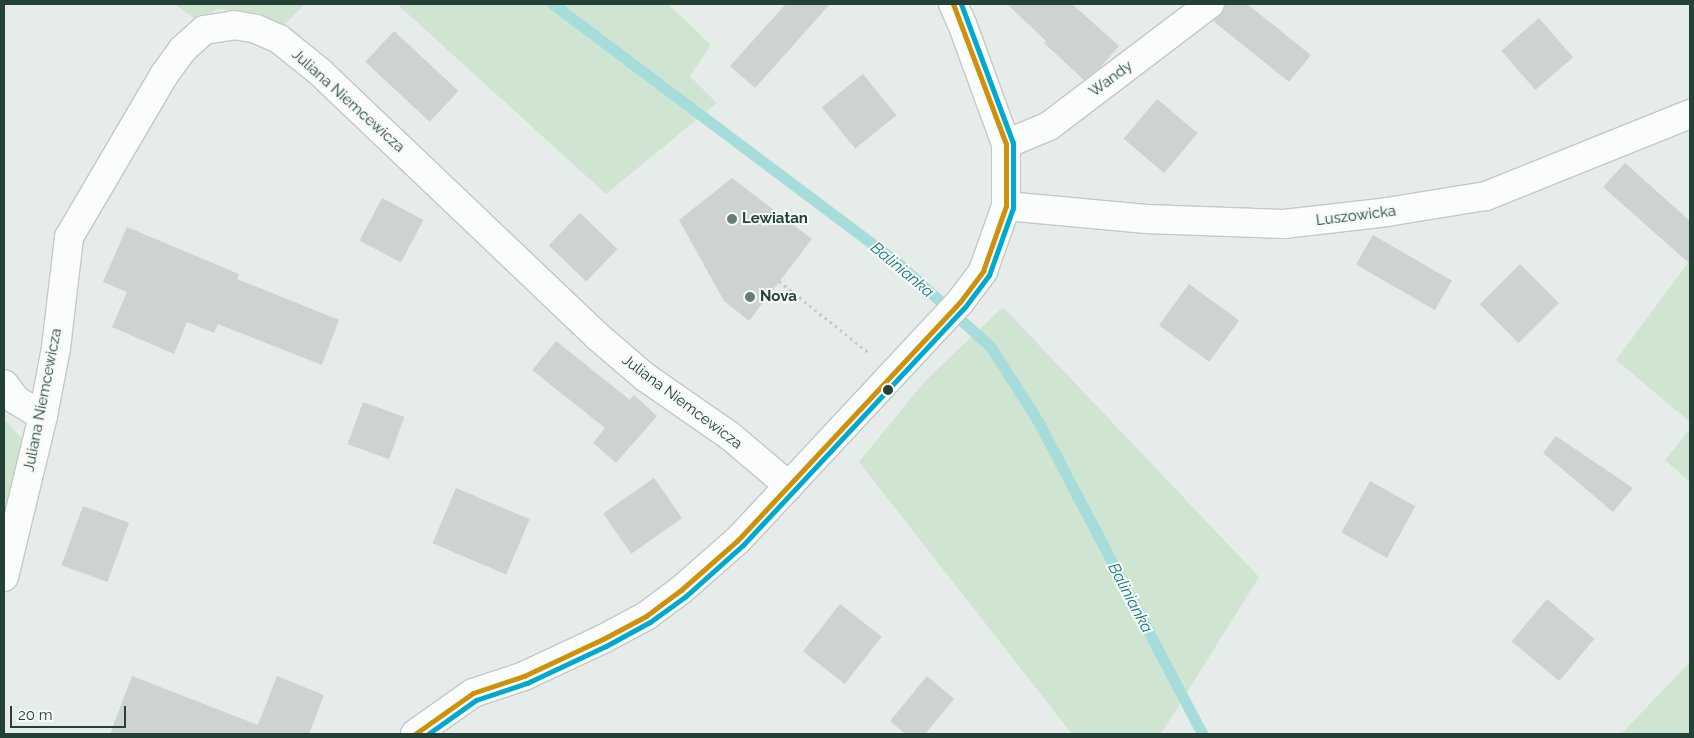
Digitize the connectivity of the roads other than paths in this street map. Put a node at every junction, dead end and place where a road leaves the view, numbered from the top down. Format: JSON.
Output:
{"nodes":[{"id":1,"x":953,"y":4,"type":"edge"},
{"id":2,"x":1210,"y":4,"type":"edge"},
{"id":3,"x":1690,"y":114,"type":"edge"},
{"id":4,"x":1006,"y":144,"type":"junction"},
{"id":5,"x":1006,"y":206,"type":"junction"},
{"id":6,"x":4,"y":384,"type":"edge"},
{"id":7,"x":43,"y":416,"type":"junction"},
{"id":8,"x":788,"y":486,"type":"junction"},
{"id":9,"x":4,"y":577,"type":"edge"},
{"id":10,"x":415,"y":734,"type":"edge"}],
"edges":[{"from":1,"to":4,"type":"street"},
{"from":2,"to":4,"type":"street","name":"Wandy"},
{"from":3,"to":5,"type":"street","name":"Luszowicka"},
{"from":4,"to":5,"type":"street"},
{"from":5,"to":8,"type":"street"},
{"from":6,"to":7,"type":"street"},
{"from":7,"to":8,"type":"street","name":"Juliana Niemcewicza"},
{"from":7,"to":9,"type":"street","name":"Juliana Niemcewicza"},
{"from":8,"to":10,"type":"street"}]}
